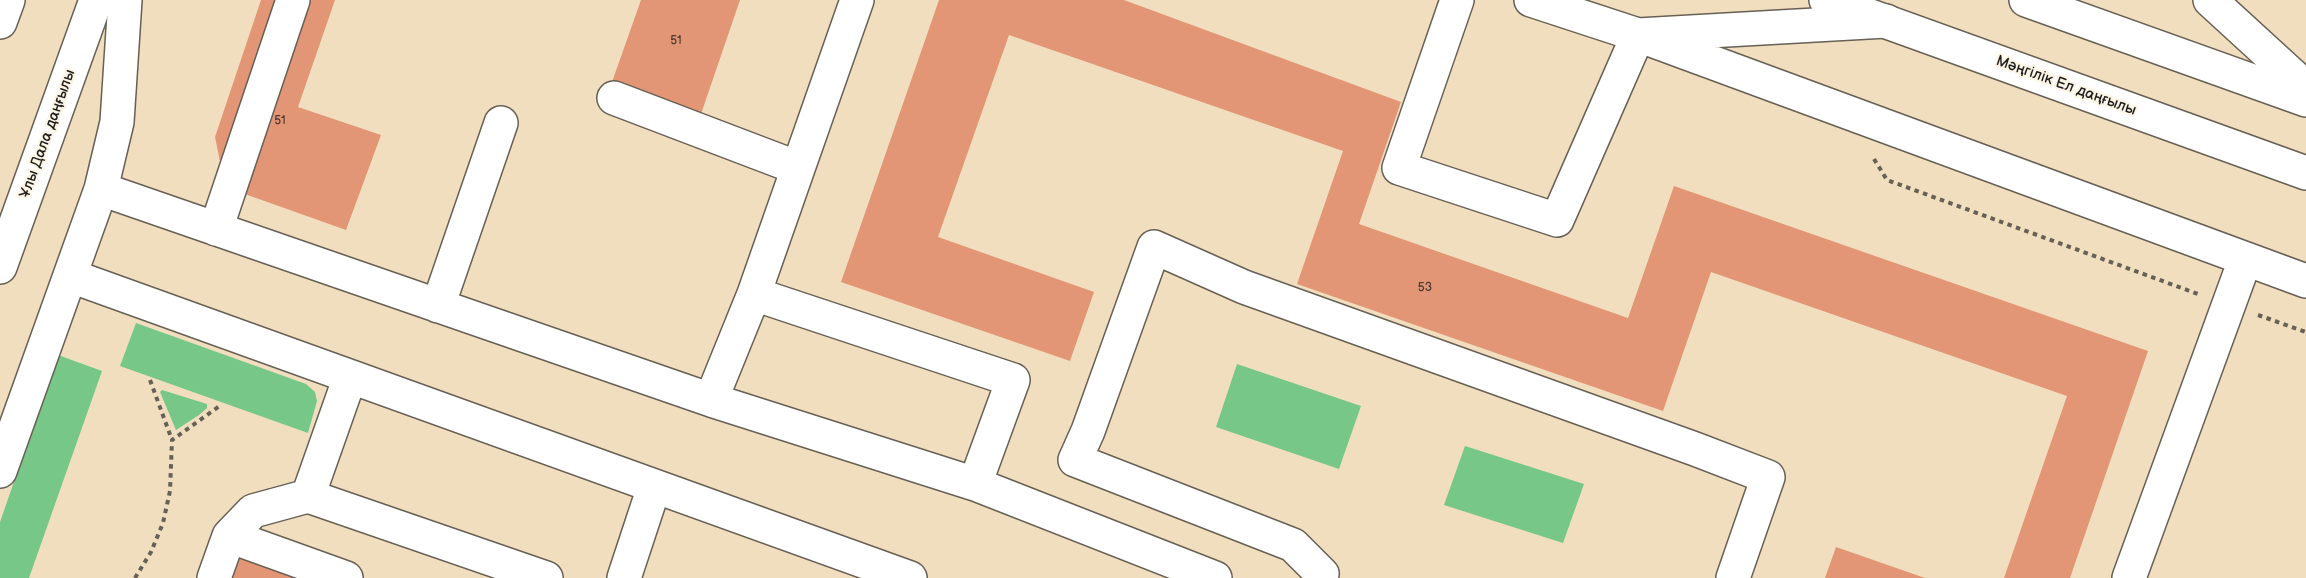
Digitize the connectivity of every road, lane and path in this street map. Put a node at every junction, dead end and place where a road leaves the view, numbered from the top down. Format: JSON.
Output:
{"nodes":[{"id":1,"x":8,"y":0,"type":"edge"},
{"id":2,"x":96,"y":0,"type":"edge"},
{"id":3,"x":124,"y":0,"type":"edge"},
{"id":4,"x":292,"y":0,"type":"edge"},
{"id":5,"x":857,"y":0,"type":"edge"},
{"id":6,"x":1457,"y":0,"type":"edge"},
{"id":7,"x":1531,"y":0,"type":"edge"},
{"id":8,"x":1826,"y":0,"type":"edge"},
{"id":9,"x":2026,"y":0,"type":"edge"},
{"id":10,"x":2075,"y":0,"type":"edge"},
{"id":11,"x":2210,"y":0,"type":"edge"},
{"id":12,"x":1886,"y":21,"type":"junction"},
{"id":13,"x":0,"y":22,"type":"edge"},
{"id":14,"x":1638,"y":35,"type":"junction"},
{"id":15,"x":2131,"y":38,"type":"junction"},
{"id":16,"x":2306,"y":88,"type":"edge"},
{"id":17,"x":614,"y":99,"type":"dead end"},
{"id":18,"x":2306,"y":100,"type":"edge"},
{"id":19,"x":501,"y":123,"type":"dead end"},
{"id":20,"x":798,"y":168,"type":"junction"},
{"id":21,"x":2298,"y":172,"type":"edge"},
{"id":22,"x":101,"y":189,"type":"junction"},
{"id":23,"x":216,"y":229,"type":"junction"},
{"id":24,"x":2245,"y":260,"type":"junction"},
{"id":25,"x":0,"y":267,"type":"edge"},
{"id":26,"x":71,"y":276,"type":"junction"},
{"id":27,"x":2306,"y":281,"type":"edge"},
{"id":28,"x":754,"y":294,"type":"junction"},
{"id":29,"x":438,"y":306,"type":"junction"},
{"id":30,"x":350,"y":377,"type":"junction"},
{"id":31,"x":150,"y":380,"type":"dead end"},
{"id":32,"x":711,"y":400,"type":"junction"},
{"id":33,"x":221,"y":405,"type":"dead end"},
{"id":34,"x":172,"y":440,"type":"junction"},
{"id":35,"x":0,"y":471,"type":"edge"},
{"id":36,"x":975,"y":484,"type":"junction"},
{"id":37,"x":654,"y":487,"type":"junction"},
{"id":38,"x":308,"y":496,"type":"junction"},
{"id":39,"x":229,"y":536,"type":"junction"},
{"id":40,"x":135,"y":578,"type":"edge"},
{"id":41,"x":214,"y":578,"type":"edge"},
{"id":42,"x":345,"y":578,"type":"edge"},
{"id":43,"x":546,"y":578,"type":"edge"},
{"id":44,"x":624,"y":578,"type":"edge"},
{"id":45,"x":910,"y":578,"type":"edge"},
{"id":46,"x":1215,"y":578,"type":"edge"},
{"id":47,"x":1321,"y":578,"type":"edge"},
{"id":48,"x":1733,"y":578,"type":"edge"},
{"id":49,"x":2129,"y":578,"type":"edge"}],
"edges":[{"from":1,"to":13,"type":"street"},
{"from":2,"to":25,"type":"street","name":"Ұлы Дала даңғылы"},
{"from":3,"to":22,"type":"street"},
{"from":4,"to":23,"type":"street"},
{"from":5,"to":20,"type":"street"},
{"from":6,"to":14,"type":"street"},
{"from":7,"to":14,"type":"street"},
{"from":8,"to":12,"type":"street","name":"Мәңгілік Ел даңғылы"},
{"from":9,"to":15,"type":"street"},
{"from":10,"to":15,"type":"street"},
{"from":11,"to":16,"type":"street"},
{"from":12,"to":14,"type":"street"},
{"from":12,"to":21,"type":"street","name":"Мәңгілік Ел даңғылы"},
{"from":14,"to":24,"type":"street"},
{"from":15,"to":18,"type":"street"},
{"from":17,"to":20,"type":"street"},
{"from":19,"to":29,"type":"street"},
{"from":20,"to":28,"type":"street"},
{"from":22,"to":23,"type":"street"},
{"from":22,"to":26,"type":"street"},
{"from":23,"to":29,"type":"street"},
{"from":24,"to":27,"type":"street"},
{"from":24,"to":49,"type":"street"},
{"from":26,"to":30,"type":"street"},
{"from":26,"to":35,"type":"street"},
{"from":28,"to":32,"type":"street"},
{"from":28,"to":36,"type":"street"},
{"from":29,"to":32,"type":"street"},
{"from":30,"to":37,"type":"street"},
{"from":30,"to":38,"type":"street"},
{"from":31,"to":34,"type":"path"},
{"from":32,"to":36,"type":"street"},
{"from":33,"to":34,"type":"path"},
{"from":34,"to":40,"type":"path"},
{"from":36,"to":46,"type":"street"},
{"from":37,"to":44,"type":"street"},
{"from":37,"to":45,"type":"street"},
{"from":38,"to":39,"type":"street"},
{"from":38,"to":43,"type":"street"},
{"from":39,"to":41,"type":"street"},
{"from":39,"to":42,"type":"street"},
{"from":47,"to":48,"type":"street"}]}
